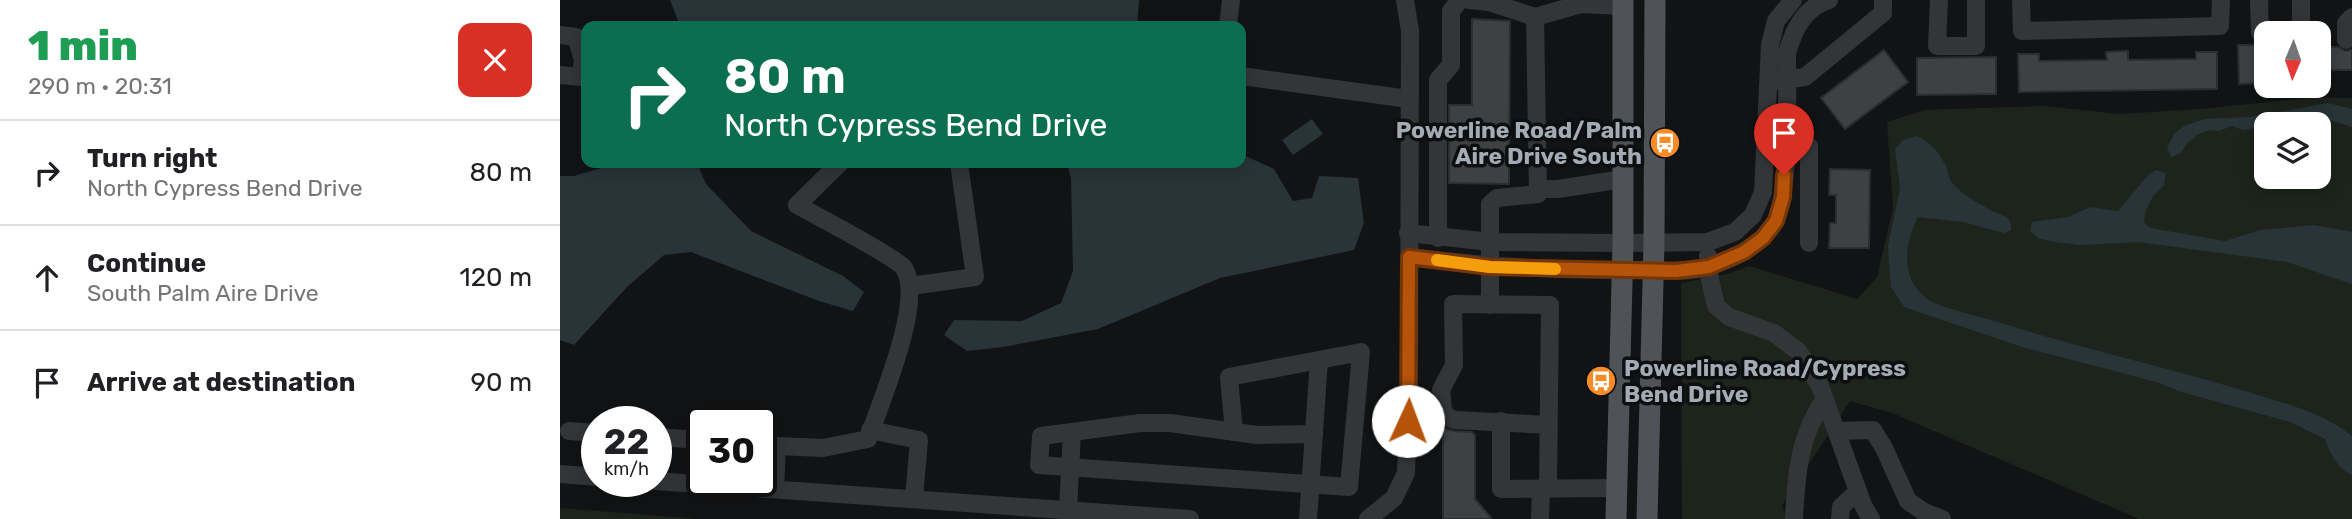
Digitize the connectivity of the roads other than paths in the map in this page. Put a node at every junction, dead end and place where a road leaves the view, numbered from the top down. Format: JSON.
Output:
{"nodes":[{"id":1,"x":1231,"y":0,"type":"edge"},
{"id":2,"x":1405,"y":0,"type":"edge"},
{"id":3,"x":1460,"y":0,"type":"edge"},
{"id":4,"x":1469,"y":0,"type":"edge"},
{"id":5,"x":1655,"y":0,"type":"edge"},
{"id":6,"x":1793,"y":0,"type":"edge"},
{"id":7,"x":1829,"y":0,"type":"edge"},
{"id":8,"x":1883,"y":0,"type":"edge"},
{"id":9,"x":1938,"y":0,"type":"edge"},
{"id":10,"x":1976,"y":0,"type":"edge"},
{"id":11,"x":2021,"y":0,"type":"edge"},
{"id":12,"x":2221,"y":0,"type":"edge"},
{"id":13,"x":2259,"y":0,"type":"edge"},
{"id":14,"x":2301,"y":0,"type":"edge"},
{"id":15,"x":1623,"y":3,"type":"edge"},
{"id":16,"x":1535,"y":17,"type":"junction"},
{"id":17,"x":2352,"y":17,"type":"edge"},
{"id":18,"x":1229,"y":21,"type":"edge"},
{"id":19,"x":560,"y":35,"type":"edge"},
{"id":20,"x":2346,"y":40,"type":"dead end"},
{"id":21,"x":581,"y":53,"type":"edge"},
{"id":22,"x":560,"y":75,"type":"edge"},
{"id":23,"x":581,"y":77,"type":"edge"},
{"id":24,"x":1246,"y":77,"type":"edge"},
{"id":25,"x":1768,"y":81,"type":"junction"},
{"id":26,"x":1787,"y":81,"type":"junction"},
{"id":27,"x":1409,"y":99,"type":"junction"},
{"id":28,"x":1809,"y":146,"type":"dead end"},
{"id":29,"x":835,"y":168,"type":"edge"},
{"id":30,"x":960,"y":168,"type":"edge"},
{"id":31,"x":1765,"y":174,"type":"junction"},
{"id":32,"x":1784,"y":175,"type":"junction"},
{"id":33,"x":1809,"y":177,"type":"junction"},
{"id":34,"x":1623,"y":179,"type":"junction"},
{"id":35,"x":1538,"y":189,"type":"junction"},
{"id":36,"x":1408,"y":233,"type":"junction"},
{"id":37,"x":1438,"y":238,"type":"junction"},
{"id":38,"x":1491,"y":242,"type":"junction"},
{"id":39,"x":1708,"y":242,"type":"junction"},
{"id":40,"x":1623,"y":243,"type":"junction"},
{"id":41,"x":1654,"y":243,"type":"junction"},
{"id":42,"x":1809,"y":243,"type":"dead end"},
{"id":43,"x":1409,"y":257,"type":"junction"},
{"id":44,"x":1490,"y":267,"type":"junction"},
{"id":45,"x":1709,"y":267,"type":"junction"},
{"id":46,"x":1623,"y":270,"type":"junction"},
{"id":47,"x":1653,"y":270,"type":"junction"},
{"id":48,"x":911,"y":286,"type":"junction"},
{"id":49,"x":1490,"y":305,"type":"junction"},
{"id":50,"x":1319,"y":360,"type":"junction"},
{"id":51,"x":1825,"y":399,"type":"junction"},
{"id":52,"x":1502,"y":421,"type":"junction"},
{"id":53,"x":1549,"y":425,"type":"junction"},
{"id":54,"x":870,"y":430,"type":"junction"},
{"id":55,"x":569,"y":431,"type":"dead end"},
{"id":56,"x":1836,"y":431,"type":"junction"},
{"id":57,"x":581,"y":432,"type":"edge"},
{"id":58,"x":1073,"y":432,"type":"junction"},
{"id":59,"x":1234,"y":432,"type":"junction"},
{"id":60,"x":1314,"y":435,"type":"junction"},
{"id":61,"x":777,"y":445,"type":"edge"},
{"id":62,"x":1070,"y":467,"type":"junction"},
{"id":63,"x":560,"y":474,"type":"edge"},
{"id":64,"x":581,"y":476,"type":"edge"},
{"id":65,"x":1311,"y":485,"type":"junction"},
{"id":66,"x":1617,"y":488,"type":"junction"},
{"id":67,"x":777,"y":489,"type":"edge"},
{"id":68,"x":1545,"y":489,"type":"junction"},
{"id":69,"x":1858,"y":491,"type":"junction"},
{"id":70,"x":914,"y":498,"type":"junction"},
{"id":71,"x":1068,"y":509,"type":"junction"},
{"id":72,"x":1190,"y":519,"type":"edge"},
{"id":73,"x":1308,"y":519,"type":"edge"},
{"id":74,"x":1368,"y":519,"type":"edge"},
{"id":75,"x":1541,"y":519,"type":"edge"},
{"id":76,"x":1616,"y":519,"type":"edge"},
{"id":77,"x":1647,"y":519,"type":"edge"},
{"id":78,"x":1794,"y":519,"type":"edge"},
{"id":79,"x":1840,"y":519,"type":"edge"},
{"id":80,"x":1871,"y":519,"type":"edge"},
{"id":81,"x":1942,"y":519,"type":"edge"}],
"edges":[{"from":1,"to":18,"type":"street"},
{"from":2,"to":27,"type":"street"},
{"from":3,"to":37,"type":"street"},
{"from":4,"to":16,"type":"street"},
{"from":5,"to":41,"type":"main road"},
{"from":6,"to":25,"type":"street"},
{"from":7,"to":26,"type":"street"},
{"from":8,"to":26,"type":"street"},
{"from":9,"to":10,"type":"street"},
{"from":11,"to":12,"type":"street"},
{"from":13,"to":14,"type":"street"},
{"from":15,"to":16,"type":"street"},
{"from":15,"to":34,"type":"main road"},
{"from":16,"to":35,"type":"street"},
{"from":17,"to":20,"type":"street"},
{"from":19,"to":21,"type":"street"},
{"from":22,"to":23,"type":"street"},
{"from":24,"to":27,"type":"street"},
{"from":25,"to":26,"type":"street"},
{"from":25,"to":31,"type":"street"},
{"from":26,"to":32,"type":"street"},
{"from":27,"to":36,"type":"street"},
{"from":28,"to":33,"type":"street"},
{"from":29,"to":48,"type":"street"},
{"from":30,"to":48,"type":"street"},
{"from":31,"to":32,"type":"street"},
{"from":31,"to":39,"type":"street"},
{"from":32,"to":33,"type":"street"},
{"from":32,"to":45,"type":"street"},
{"from":33,"to":42,"type":"street"},
{"from":34,"to":35,"type":"street"},
{"from":34,"to":40,"type":"main road"},
{"from":35,"to":38,"type":"street"},
{"from":36,"to":37,"type":"street"},
{"from":36,"to":43,"type":"street"},
{"from":37,"to":38,"type":"street"},
{"from":38,"to":40,"type":"street"},
{"from":38,"to":44,"type":"street"},
{"from":39,"to":41,"type":"street"},
{"from":39,"to":45,"type":"street"},
{"from":40,"to":41,"type":"street"},
{"from":40,"to":46,"type":"main road"},
{"from":41,"to":47,"type":"main road"},
{"from":43,"to":44,"type":"street"},
{"from":43,"to":74,"type":"street"},
{"from":44,"to":46,"type":"street"},
{"from":44,"to":49,"type":"street"},
{"from":45,"to":47,"type":"street"},
{"from":45,"to":51,"type":"street"},
{"from":46,"to":47,"type":"street"},
{"from":46,"to":66,"type":"main road"},
{"from":47,"to":77,"type":"main road"},
{"from":48,"to":54,"type":"street"},
{"from":49,"to":52,"type":"street"},
{"from":49,"to":53,"type":"street"},
{"from":50,"to":59,"type":"street"},
{"from":50,"to":60,"type":"street"},
{"from":50,"to":65,"type":"street"},
{"from":51,"to":56,"type":"street"},
{"from":51,"to":78,"type":"street"},
{"from":52,"to":53,"type":"street"},
{"from":52,"to":68,"type":"street"},
{"from":53,"to":68,"type":"street"},
{"from":54,"to":61,"type":"street"},
{"from":54,"to":70,"type":"street"},
{"from":55,"to":57,"type":"street"},
{"from":56,"to":69,"type":"street"},
{"from":56,"to":81,"type":"street"},
{"from":58,"to":59,"type":"street"},
{"from":58,"to":62,"type":"street"},
{"from":58,"to":62,"type":"street"},
{"from":59,"to":60,"type":"street"},
{"from":60,"to":65,"type":"street"},
{"from":62,"to":65,"type":"street"},
{"from":62,"to":71,"type":"street"},
{"from":63,"to":64,"type":"street"},
{"from":65,"to":73,"type":"street"},
{"from":66,"to":68,"type":"street"},
{"from":66,"to":76,"type":"main road"},
{"from":67,"to":70,"type":"street"},
{"from":68,"to":75,"type":"street"},
{"from":69,"to":79,"type":"street"},
{"from":69,"to":80,"type":"street"},
{"from":70,"to":71,"type":"street"},
{"from":71,"to":72,"type":"street"}]}
